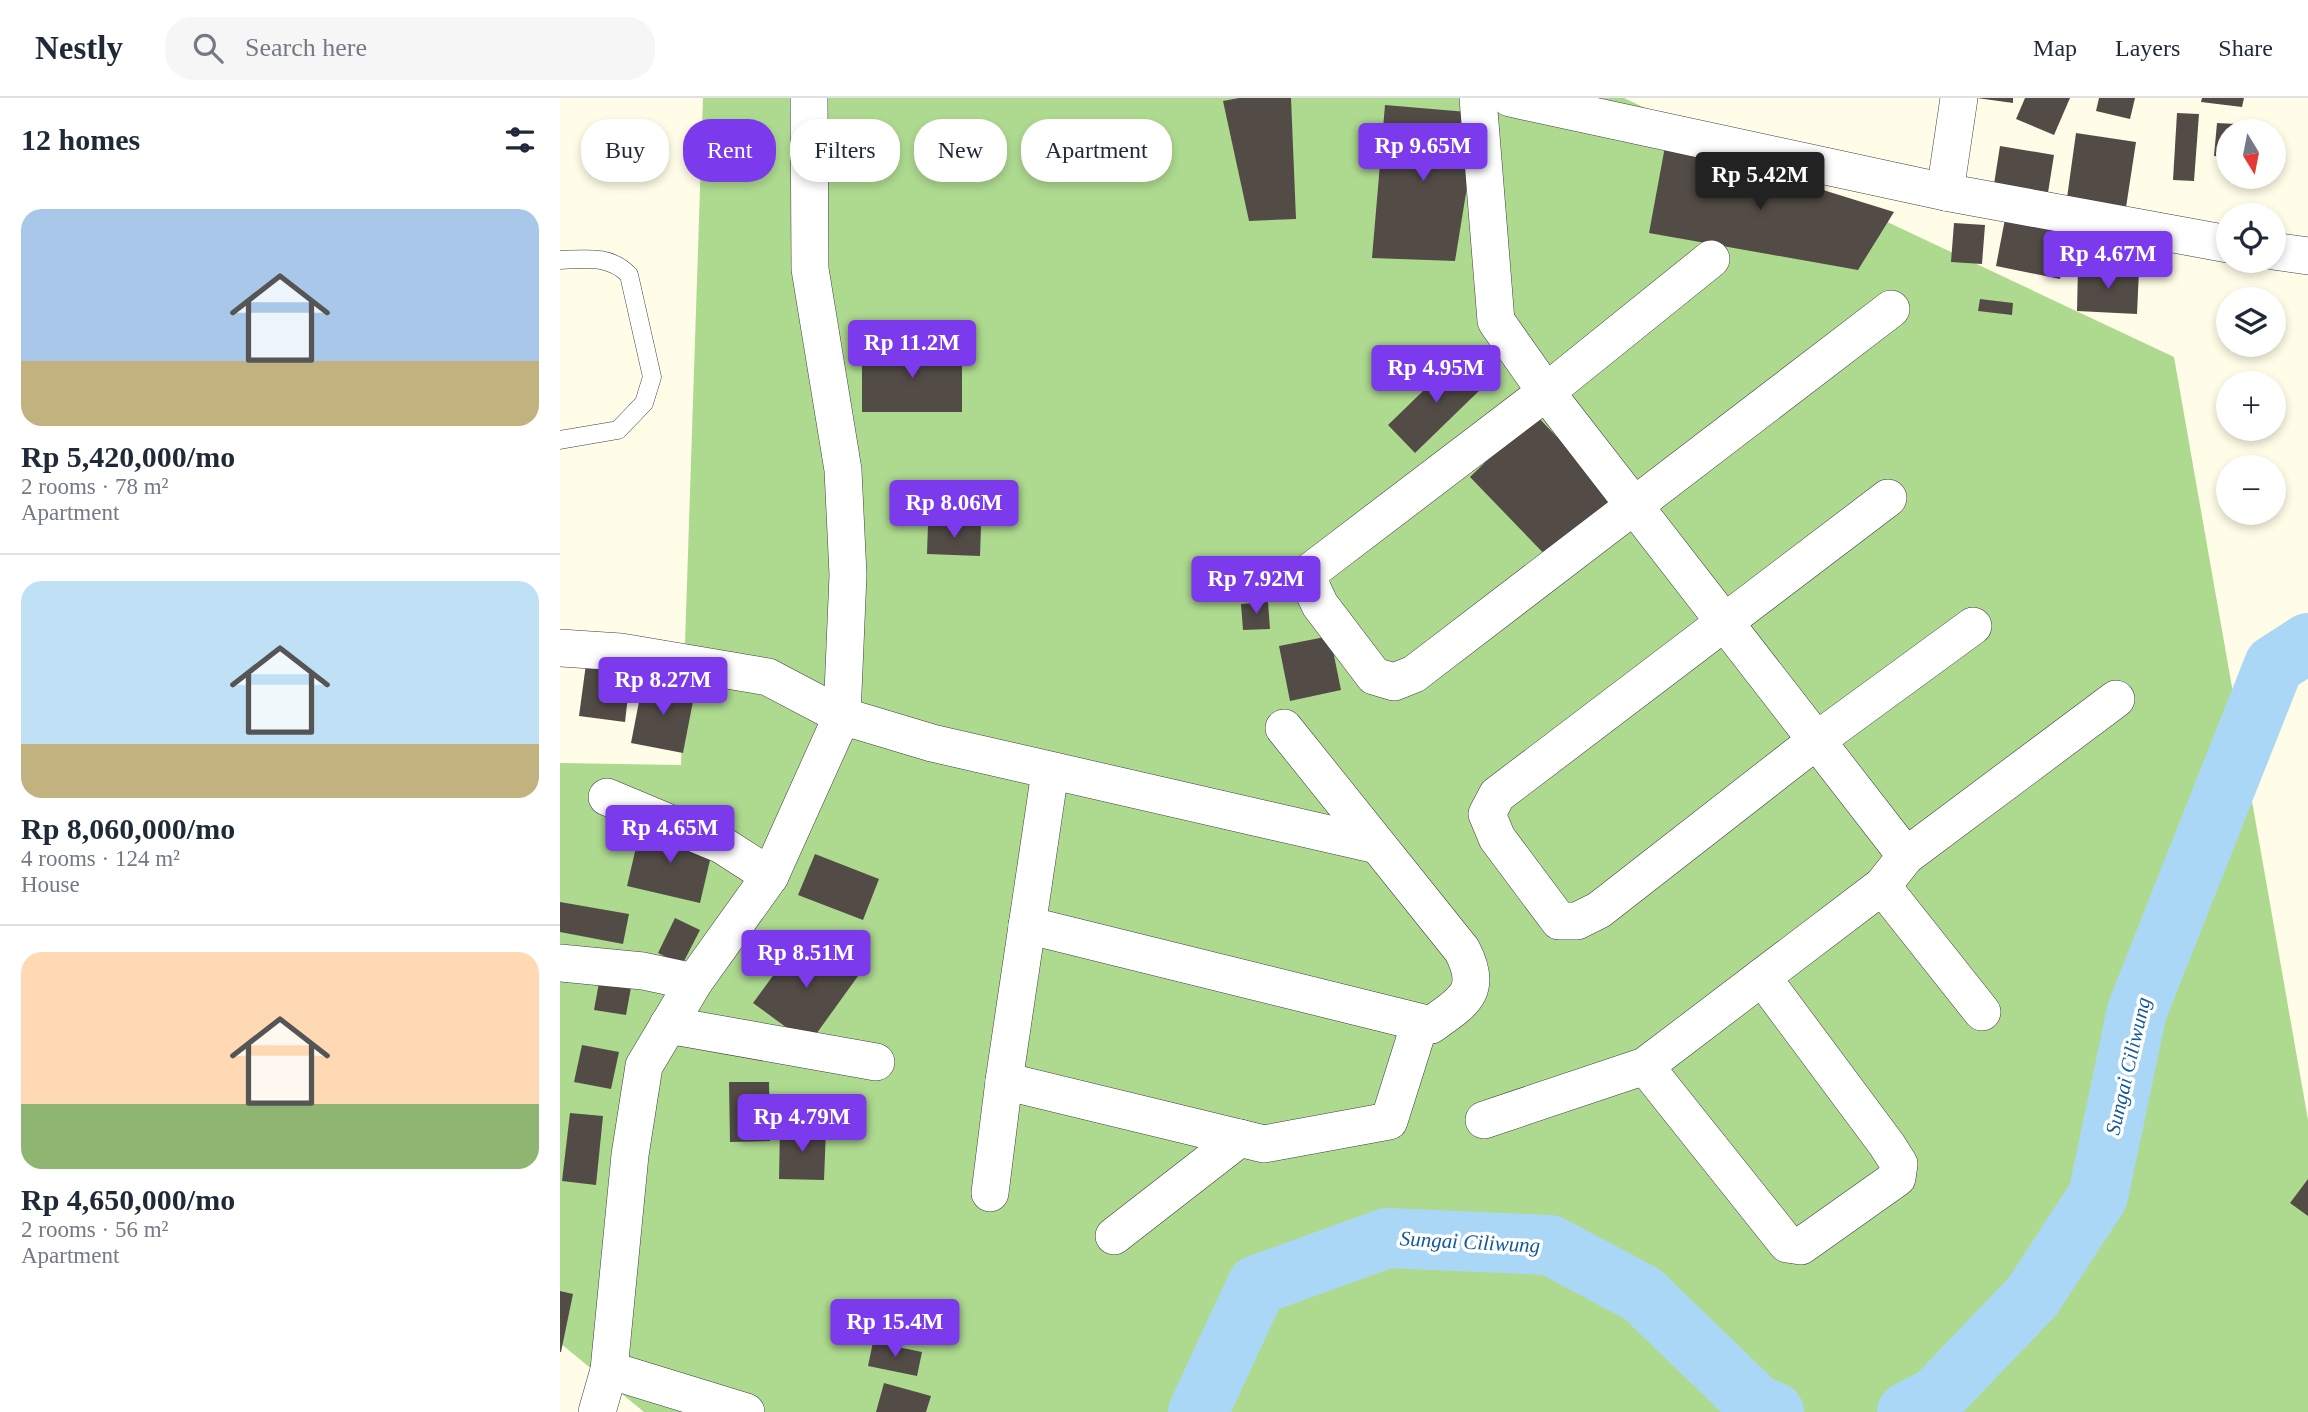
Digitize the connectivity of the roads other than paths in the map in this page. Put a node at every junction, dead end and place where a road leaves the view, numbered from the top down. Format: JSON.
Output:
{"nodes":[{"id":1,"x":809,"y":98,"type":"edge"},
{"id":2,"x":1478,"y":98,"type":"edge"},
{"id":3,"x":1510,"y":98,"type":"edge"},
{"id":4,"x":1959,"y":98,"type":"edge"},
{"id":5,"x":1945,"y":192,"type":"junction"},
{"id":6,"x":2216,"y":242,"type":"edge"},
{"id":7,"x":2286,"y":253,"type":"edge"},
{"id":8,"x":2308,"y":256,"type":"edge"},
{"id":9,"x":1711,"y":259,"type":"dead end"},
{"id":10,"x":560,"y":260,"type":"edge"},
{"id":11,"x":1891,"y":309,"type":"dead end"},
{"id":12,"x":1546,"y":392,"type":"junction"},
{"id":13,"x":560,"y":440,"type":"edge"},
{"id":14,"x":1888,"y":498,"type":"dead end"},
{"id":15,"x":1634,"y":506,"type":"junction"},
{"id":16,"x":1725,"y":622,"type":"junction"},
{"id":17,"x":1973,"y":626,"type":"dead end"},
{"id":18,"x":560,"y":648,"type":"edge"},
{"id":19,"x":2116,"y":699,"type":"dead end"},
{"id":20,"x":842,"y":716,"type":"junction"},
{"id":21,"x":1284,"y":728,"type":"dead end"},
{"id":22,"x":1817,"y":740,"type":"junction"},
{"id":23,"x":1050,"y":772,"type":"junction"},
{"id":24,"x":607,"y":797,"type":"dead end"},
{"id":25,"x":1377,"y":845,"type":"junction"},
{"id":26,"x":1906,"y":856,"type":"junction"},
{"id":27,"x":770,"y":876,"type":"junction"},
{"id":28,"x":1882,"y":886,"type":"junction"},
{"id":29,"x":1027,"y":925,"type":"junction"},
{"id":30,"x":560,"y":963,"type":"edge"},
{"id":31,"x":1762,"y":977,"type":"junction"},
{"id":32,"x":694,"y":982,"type":"junction"},
{"id":33,"x":1982,"y":1012,"type":"dead end"},
{"id":34,"x":1420,"y":1023,"type":"junction"},
{"id":35,"x":668,"y":1025,"type":"junction"},
{"id":36,"x":876,"y":1062,"type":"dead end"},
{"id":37,"x":1645,"y":1066,"type":"junction"},
{"id":38,"x":1004,"y":1081,"type":"junction"},
{"id":39,"x":1484,"y":1120,"type":"dead end"},
{"id":40,"x":1240,"y":1138,"type":"junction"},
{"id":41,"x":990,"y":1193,"type":"dead end"},
{"id":42,"x":1114,"y":1236,"type":"dead end"},
{"id":43,"x":609,"y":1370,"type":"junction"},
{"id":44,"x":597,"y":1412,"type":"edge"},
{"id":45,"x":746,"y":1412,"type":"edge"}],
"edges":[{"from":1,"to":20,"type":"street"},
{"from":2,"to":12,"type":"street"},
{"from":3,"to":5,"type":"street"},
{"from":4,"to":5,"type":"street"},
{"from":5,"to":6,"type":"street"},
{"from":7,"to":8,"type":"street"},
{"from":9,"to":12,"type":"street"},
{"from":10,"to":13,"type":"lane"},
{"from":11,"to":15,"type":"street"},
{"from":12,"to":15,"type":"street"},
{"from":12,"to":15,"type":"street"},
{"from":14,"to":16,"type":"street"},
{"from":15,"to":16,"type":"street"},
{"from":16,"to":22,"type":"street"},
{"from":16,"to":22,"type":"street"},
{"from":17,"to":22,"type":"street"},
{"from":18,"to":20,"type":"street"},
{"from":19,"to":26,"type":"street"},
{"from":20,"to":23,"type":"street"},
{"from":20,"to":27,"type":"street"},
{"from":21,"to":25,"type":"street"},
{"from":22,"to":26,"type":"street"},
{"from":23,"to":25,"type":"street"},
{"from":23,"to":29,"type":"street"},
{"from":24,"to":27,"type":"street"},
{"from":25,"to":34,"type":"street"},
{"from":26,"to":28,"type":"street"},
{"from":27,"to":32,"type":"street"},
{"from":28,"to":31,"type":"street"},
{"from":28,"to":33,"type":"street"},
{"from":29,"to":34,"type":"street"},
{"from":29,"to":38,"type":"street"},
{"from":30,"to":32,"type":"street"},
{"from":31,"to":37,"type":"street"},
{"from":31,"to":37,"type":"street"},
{"from":32,"to":35,"type":"street"},
{"from":34,"to":40,"type":"street"},
{"from":35,"to":36,"type":"street"},
{"from":35,"to":43,"type":"street"},
{"from":37,"to":39,"type":"street"},
{"from":38,"to":40,"type":"street"},
{"from":38,"to":41,"type":"street"},
{"from":40,"to":42,"type":"street"},
{"from":43,"to":44,"type":"street"},
{"from":43,"to":45,"type":"street"}]}
